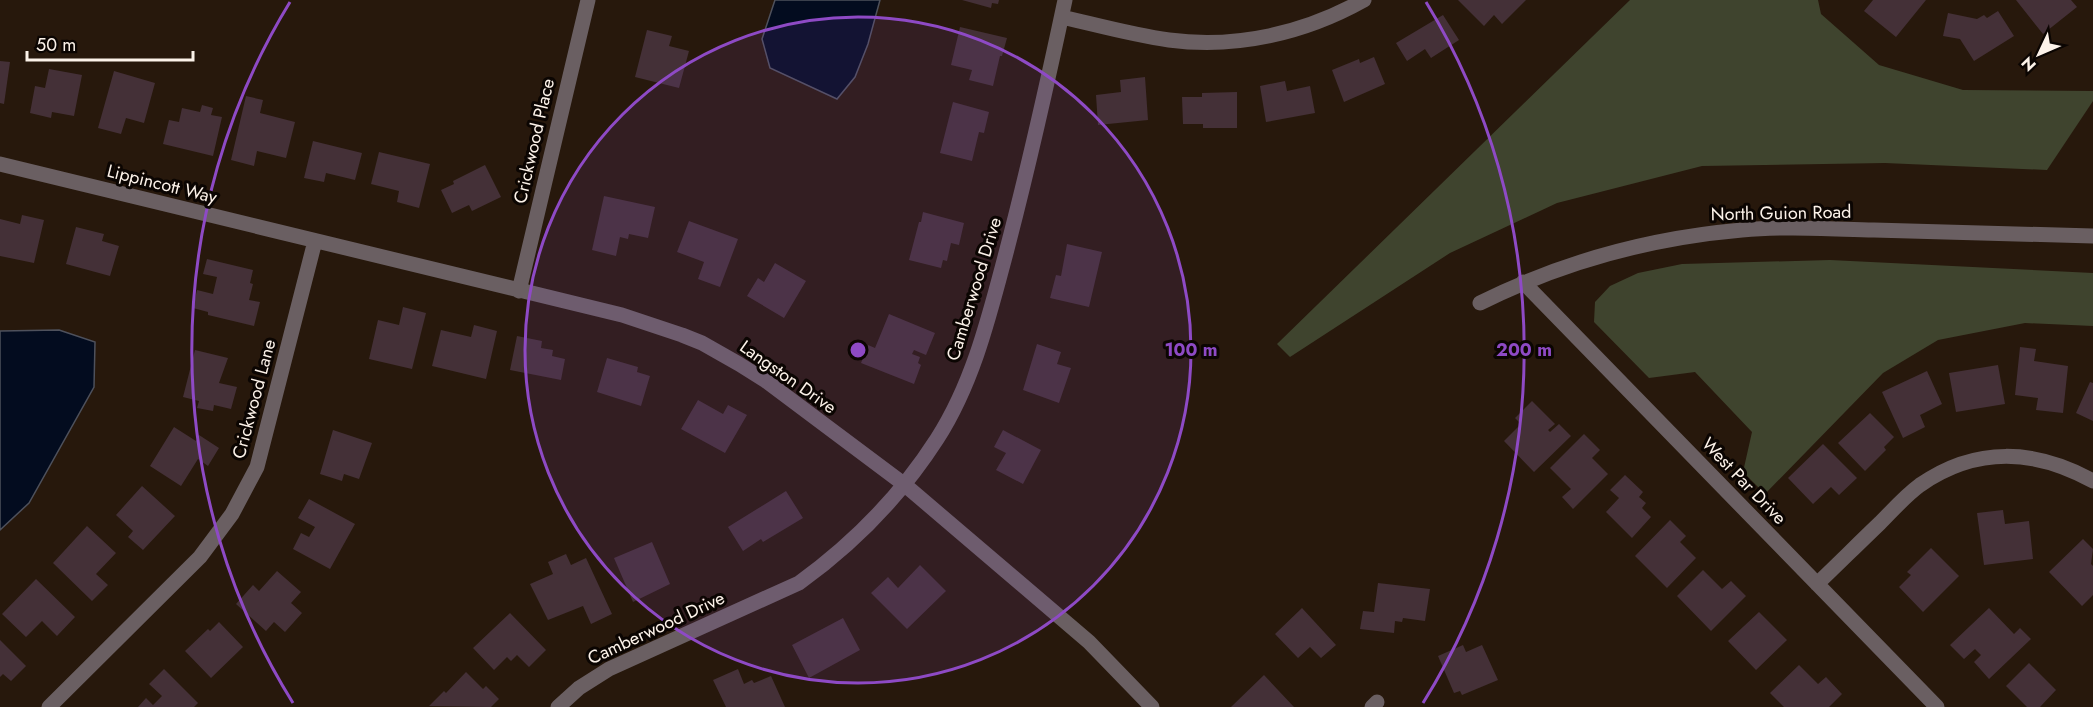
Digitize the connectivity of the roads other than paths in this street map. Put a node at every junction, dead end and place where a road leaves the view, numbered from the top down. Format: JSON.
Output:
{"nodes":[{"id":1,"x":588,"y":0,"type":"edge"},
{"id":2,"x":1065,"y":0,"type":"edge"},
{"id":3,"x":1364,"y":0,"type":"edge"},
{"id":4,"x":1062,"y":17,"type":"junction"},
{"id":5,"x":0,"y":164,"type":"edge"},
{"id":6,"x":2093,"y":236,"type":"edge"},
{"id":7,"x":315,"y":241,"type":"junction"},
{"id":8,"x":1523,"y":282,"type":"junction"},
{"id":9,"x":519,"y":291,"type":"junction"},
{"id":10,"x":1480,"y":303,"type":"dead end"},
{"id":11,"x":2093,"y":481,"type":"edge"},
{"id":12,"x":905,"y":484,"type":"junction"},
{"id":13,"x":1817,"y":584,"type":"junction"},
{"id":14,"x":49,"y":707,"type":"edge"},
{"id":15,"x":558,"y":707,"type":"edge"},
{"id":16,"x":1152,"y":707,"type":"edge"},
{"id":17,"x":1937,"y":707,"type":"edge"}],
"edges":[{"from":1,"to":9,"type":"street","name":"Crickwood Place"},
{"from":2,"to":4,"type":"street","name":"Camberwood Drive"},
{"from":3,"to":4,"type":"street"},
{"from":4,"to":12,"type":"street","name":"Camberwood Drive"},
{"from":5,"to":7,"type":"street","name":"Lippincott Way"},
{"from":6,"to":8,"type":"street","name":"North Guion Road"},
{"from":7,"to":9,"type":"street","name":"Langston Drive"},
{"from":7,"to":14,"type":"street","name":"Crickwood Lane"},
{"from":8,"to":10,"type":"street","name":"North Guion Road"},
{"from":8,"to":13,"type":"street","name":"West Par Drive"},
{"from":9,"to":12,"type":"street","name":"Langston Drive"},
{"from":11,"to":13,"type":"street"},
{"from":12,"to":15,"type":"street","name":"Camberwood Drive"},
{"from":12,"to":16,"type":"street","name":"Langston Drive"},
{"from":13,"to":17,"type":"street","name":"West Par Drive"}]}
